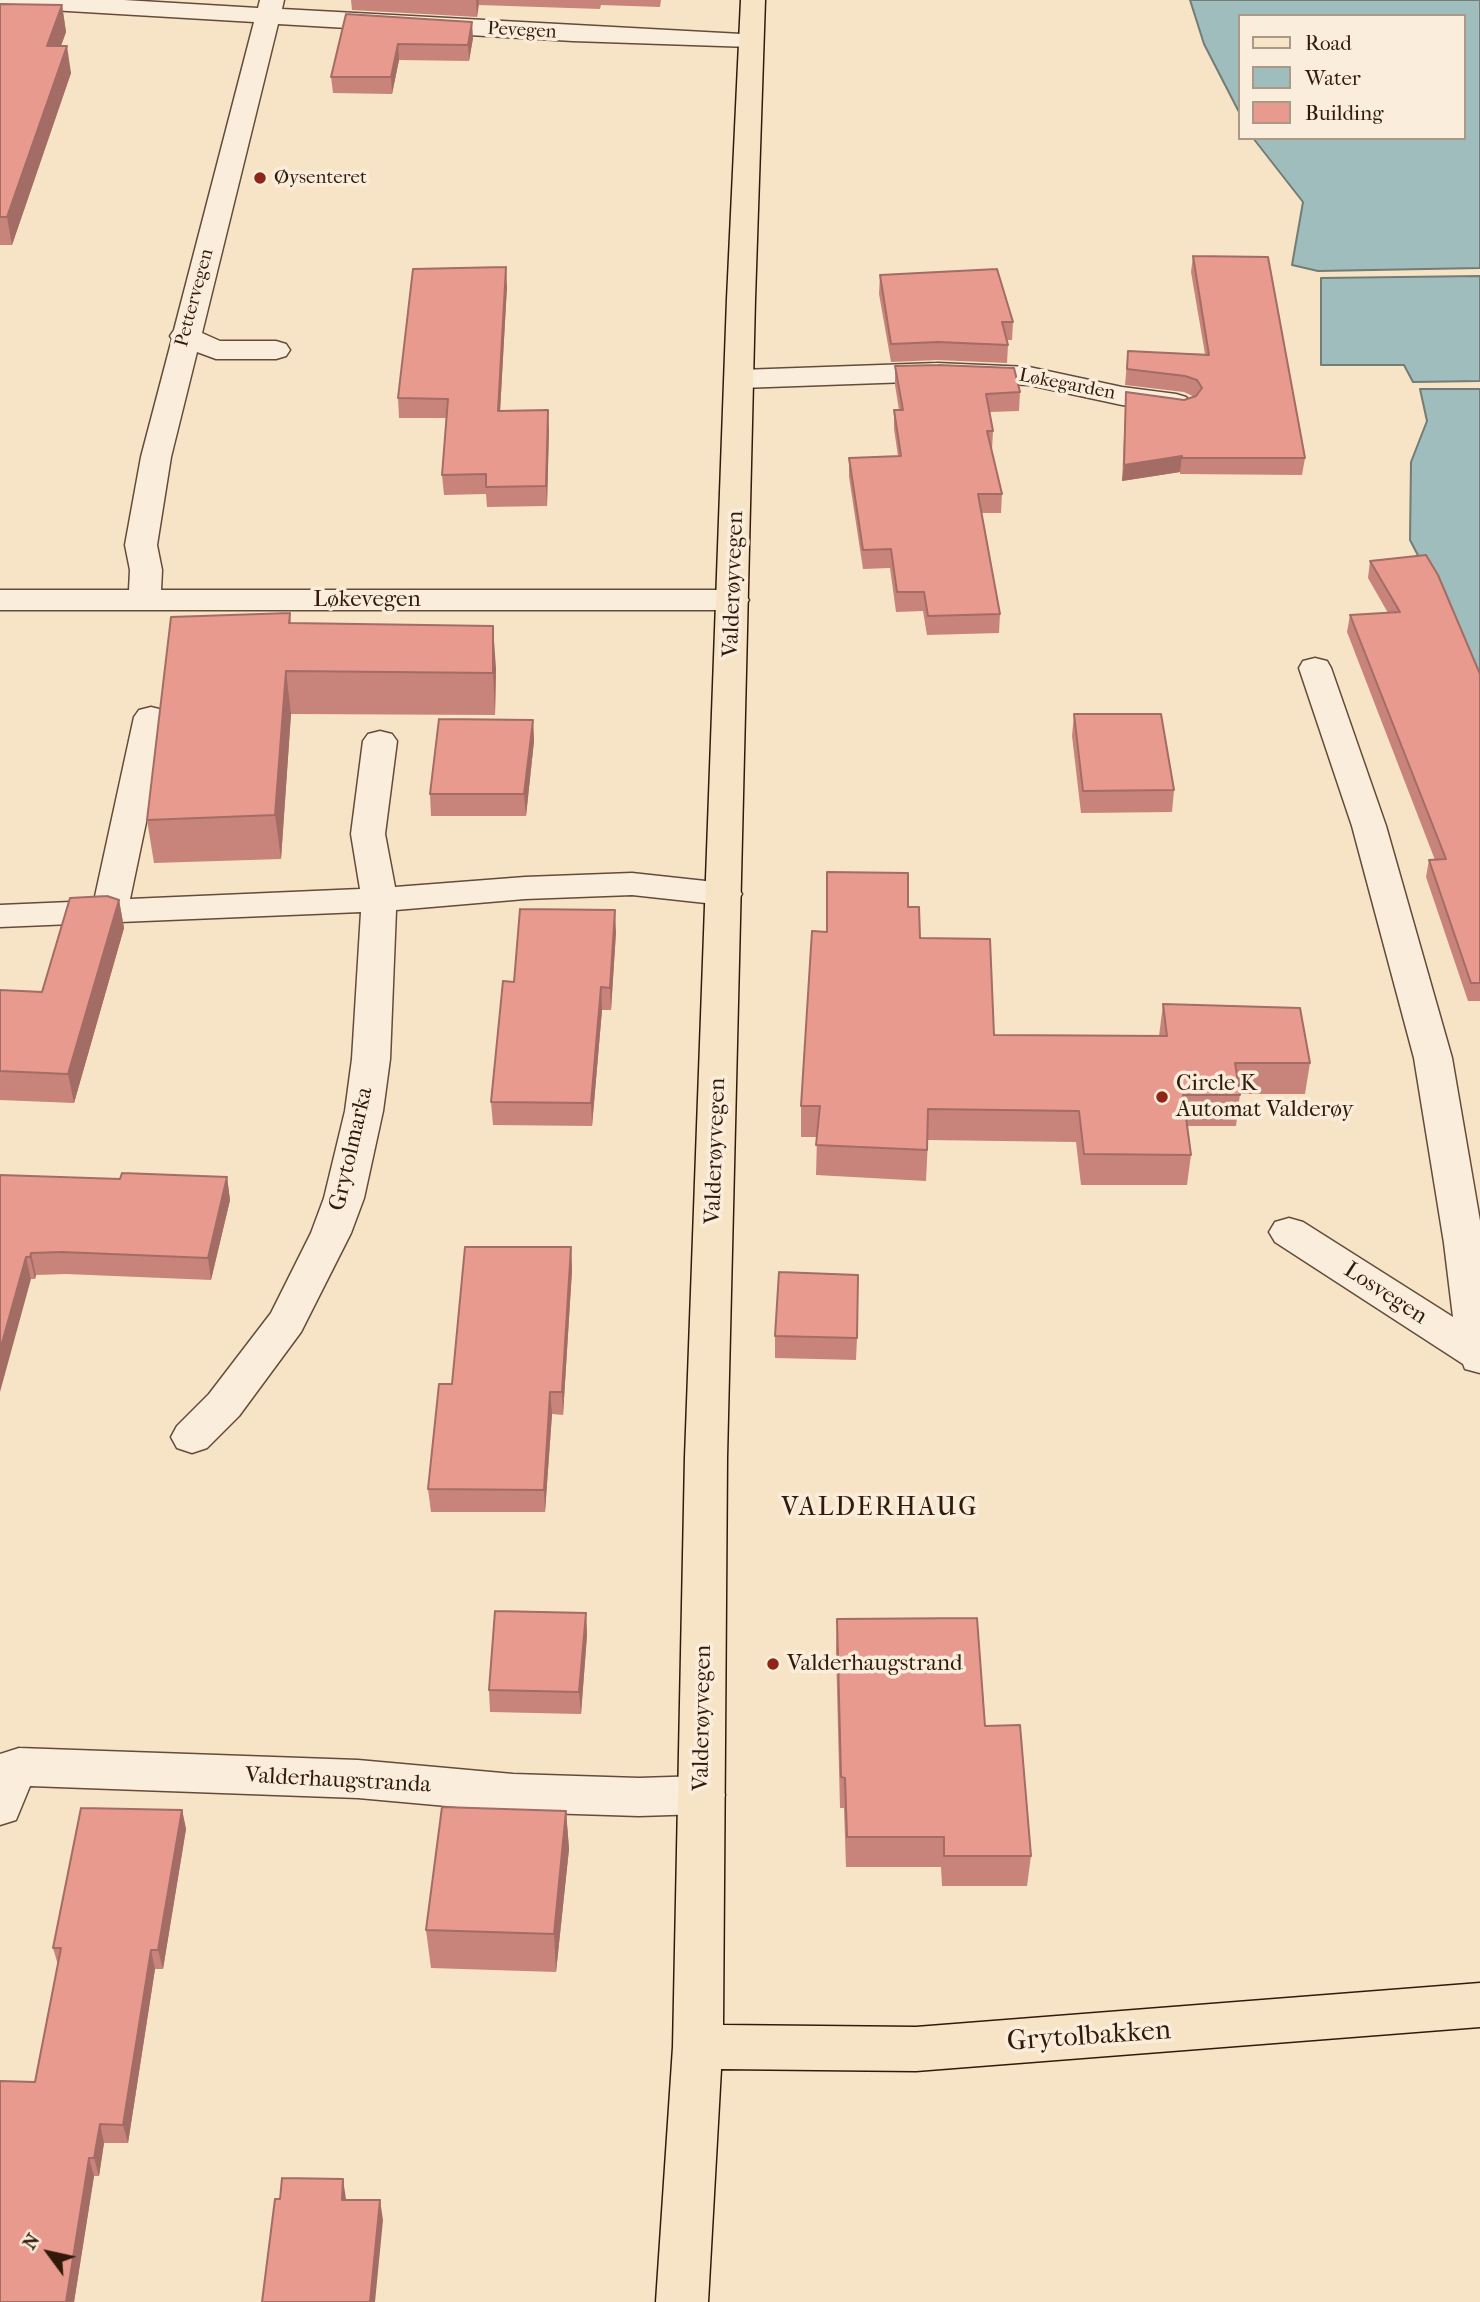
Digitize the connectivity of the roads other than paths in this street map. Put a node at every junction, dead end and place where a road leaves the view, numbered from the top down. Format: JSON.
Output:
{"nodes":[{"id":1,"x":0,"y":0,"type":"edge"},
{"id":2,"x":754,"y":0,"type":"edge"},
{"id":3,"x":271,"y":7,"type":"edge"},
{"id":4,"x":751,"y":40,"type":"junction"},
{"id":5,"x":184,"y":336,"type":"junction"},
{"id":6,"x":276,"y":351,"type":"dead end"},
{"id":7,"x":741,"y":379,"type":"junction"},
{"id":8,"x":1183,"y":404,"type":"edge"},
{"id":9,"x":145,"y":598,"type":"junction"},
{"id":10,"x":0,"y":600,"type":"edge"},
{"id":11,"x":733,"y":600,"type":"junction"},
{"id":12,"x":1315,"y":668,"type":"dead end"},
{"id":13,"x":151,"y":717,"type":"dead end"},
{"id":14,"x":380,"y":741,"type":"dead end"},
{"id":15,"x":724,"y":894,"type":"junction"},
{"id":16,"x":379,"y":900,"type":"junction"},
{"id":17,"x":110,"y":911,"type":"junction"},
{"id":18,"x":0,"y":916,"type":"edge"},
{"id":19,"x":1289,"y":1232,"type":"dead end"},
{"id":20,"x":1478,"y":1355,"type":"edge"},
{"id":21,"x":192,"y":1437,"type":"dead end"},
{"id":22,"x":702,"y":1795,"type":"junction"},
{"id":23,"x":0,"y":1806,"type":"edge"},
{"id":24,"x":1480,"y":2005,"type":"edge"},
{"id":25,"x":698,"y":2047,"type":"junction"},
{"id":26,"x":682,"y":2302,"type":"edge"}],
"edges":[{"from":1,"to":3,"type":"street","name":"Pevegen"},
{"from":2,"to":4,"type":"main road","name":"Valderøyvegen"},
{"from":3,"to":4,"type":"street","name":"Pevegen"},
{"from":3,"to":5,"type":"street","name":"Pettervegen"},
{"from":4,"to":7,"type":"main road","name":"Valderøyvegen"},
{"from":5,"to":6,"type":"street"},
{"from":5,"to":9,"type":"street","name":"Pettervegen"},
{"from":7,"to":8,"type":"street","name":"Løkegarden"},
{"from":7,"to":11,"type":"main road","name":"Valderøyvegen"},
{"from":9,"to":10,"type":"street","name":"Løkevegen"},
{"from":9,"to":11,"type":"street","name":"Løkevegen"},
{"from":11,"to":15,"type":"main road","name":"Valderøyvegen"},
{"from":12,"to":20,"type":"street"},
{"from":13,"to":17,"type":"street"},
{"from":14,"to":16,"type":"street","name":"Grytolmarka"},
{"from":15,"to":16,"type":"street"},
{"from":15,"to":22,"type":"main road","name":"Valderøyvegen"},
{"from":16,"to":17,"type":"street"},
{"from":16,"to":21,"type":"street","name":"Grytolmarka"},
{"from":17,"to":18,"type":"street"},
{"from":19,"to":20,"type":"street","name":"Losvegen"},
{"from":22,"to":23,"type":"street","name":"Valderhaugstranda"},
{"from":22,"to":25,"type":"main road","name":"Valderøyvegen"},
{"from":24,"to":25,"type":"main road","name":"Grytolbakken"},
{"from":25,"to":26,"type":"main road","name":"Valderøyvegen"}]}
